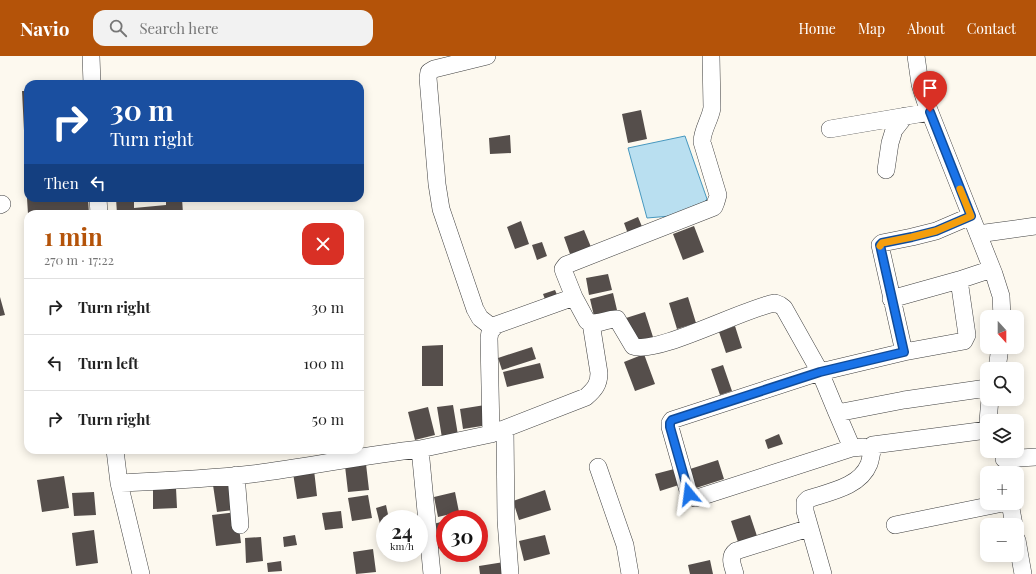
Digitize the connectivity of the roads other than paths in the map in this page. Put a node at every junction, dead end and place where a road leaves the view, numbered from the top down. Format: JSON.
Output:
{"nodes":[{"id":1,"x":91,"y":56,"type":"edge"},
{"id":2,"x":487,"y":56,"type":"edge"},
{"id":3,"x":711,"y":56,"type":"edge"},
{"id":4,"x":916,"y":56,"type":"edge"},
{"id":5,"x":92,"y":80,"type":"edge"},
{"id":6,"x":930,"y":112,"type":"junction"},
{"id":7,"x":905,"y":116,"type":"junction"},
{"id":8,"x":830,"y":129,"type":"dead end"},
{"id":9,"x":886,"y":170,"type":"dead end"},
{"id":10,"x":971,"y":216,"type":"junction"},
{"id":11,"x":1036,"y":226,"type":"edge"},
{"id":12,"x":978,"y":234,"type":"junction"},
{"id":13,"x":992,"y":269,"type":"junction"},
{"id":14,"x":959,"y":280,"type":"junction"},
{"id":15,"x":574,"y":297,"type":"junction"},
{"id":16,"x":892,"y":299,"type":"junction"},
{"id":17,"x":1001,"y":310,"type":"edge"},
{"id":18,"x":590,"y":323,"type":"junction"},
{"id":19,"x":493,"y":328,"type":"junction"},
{"id":20,"x":904,"y":352,"type":"junction"},
{"id":21,"x":820,"y":372,"type":"junction"},
{"id":22,"x":980,"y":389,"type":"edge"},
{"id":23,"x":837,"y":413,"type":"junction"},
{"id":24,"x":980,"y":431,"type":"edge"},
{"id":25,"x":498,"y":432,"type":"junction"},
{"id":26,"x":873,"y":445,"type":"junction"},
{"id":27,"x":852,"y":448,"type":"junction"},
{"id":28,"x":420,"y":449,"type":"junction"},
{"id":29,"x":116,"y":454,"type":"edge"},
{"id":30,"x":1036,"y":457,"type":"edge"},
{"id":31,"x":1003,"y":461,"type":"edge"},
{"id":32,"x":598,"y":467,"type":"dead end"},
{"id":33,"x":236,"y":475,"type":"junction"},
{"id":34,"x":119,"y":483,"type":"junction"},
{"id":35,"x":980,"y":507,"type":"edge"},
{"id":36,"x":895,"y":524,"type":"dead end"},
{"id":37,"x":240,"y":525,"type":"dead end"},
{"id":38,"x":810,"y":528,"type":"junction"},
{"id":39,"x":1020,"y":562,"type":"edge"},
{"id":40,"x":141,"y":574,"type":"edge"},
{"id":41,"x":432,"y":574,"type":"edge"},
{"id":42,"x":510,"y":574,"type":"edge"},
{"id":43,"x":630,"y":574,"type":"edge"},
{"id":44,"x":735,"y":574,"type":"edge"},
{"id":45,"x":823,"y":574,"type":"edge"},
{"id":46,"x":1021,"y":574,"type":"edge"}],
"edges":[{"from":1,"to":5,"type":"street"},
{"from":2,"to":19,"type":"street"},
{"from":3,"to":15,"type":"street"},
{"from":4,"to":6,"type":"street"},
{"from":6,"to":7,"type":"street"},
{"from":6,"to":10,"type":"street"},
{"from":7,"to":8,"type":"street"},
{"from":7,"to":9,"type":"street"},
{"from":10,"to":12,"type":"street"},
{"from":10,"to":16,"type":"street"},
{"from":11,"to":12,"type":"street"},
{"from":12,"to":13,"type":"street"},
{"from":13,"to":14,"type":"street"},
{"from":13,"to":17,"type":"street"},
{"from":14,"to":16,"type":"street"},
{"from":14,"to":20,"type":"street"},
{"from":15,"to":18,"type":"street"},
{"from":15,"to":19,"type":"street"},
{"from":16,"to":20,"type":"street"},
{"from":18,"to":21,"type":"street"},
{"from":18,"to":25,"type":"street"},
{"from":19,"to":25,"type":"street"},
{"from":20,"to":21,"type":"street"},
{"from":21,"to":23,"type":"street"},
{"from":21,"to":27,"type":"street"},
{"from":22,"to":23,"type":"street"},
{"from":23,"to":27,"type":"street"},
{"from":24,"to":26,"type":"street"},
{"from":25,"to":28,"type":"street"},
{"from":25,"to":42,"type":"street"},
{"from":26,"to":27,"type":"street"},
{"from":26,"to":38,"type":"street"},
{"from":28,"to":33,"type":"street"},
{"from":28,"to":41,"type":"street"},
{"from":29,"to":34,"type":"street"},
{"from":30,"to":31,"type":"street"},
{"from":32,"to":43,"type":"street"},
{"from":33,"to":34,"type":"street"},
{"from":33,"to":37,"type":"street"},
{"from":34,"to":40,"type":"street"},
{"from":35,"to":36,"type":"street"},
{"from":38,"to":44,"type":"street"},
{"from":38,"to":45,"type":"street"},
{"from":39,"to":46,"type":"street"}]}
